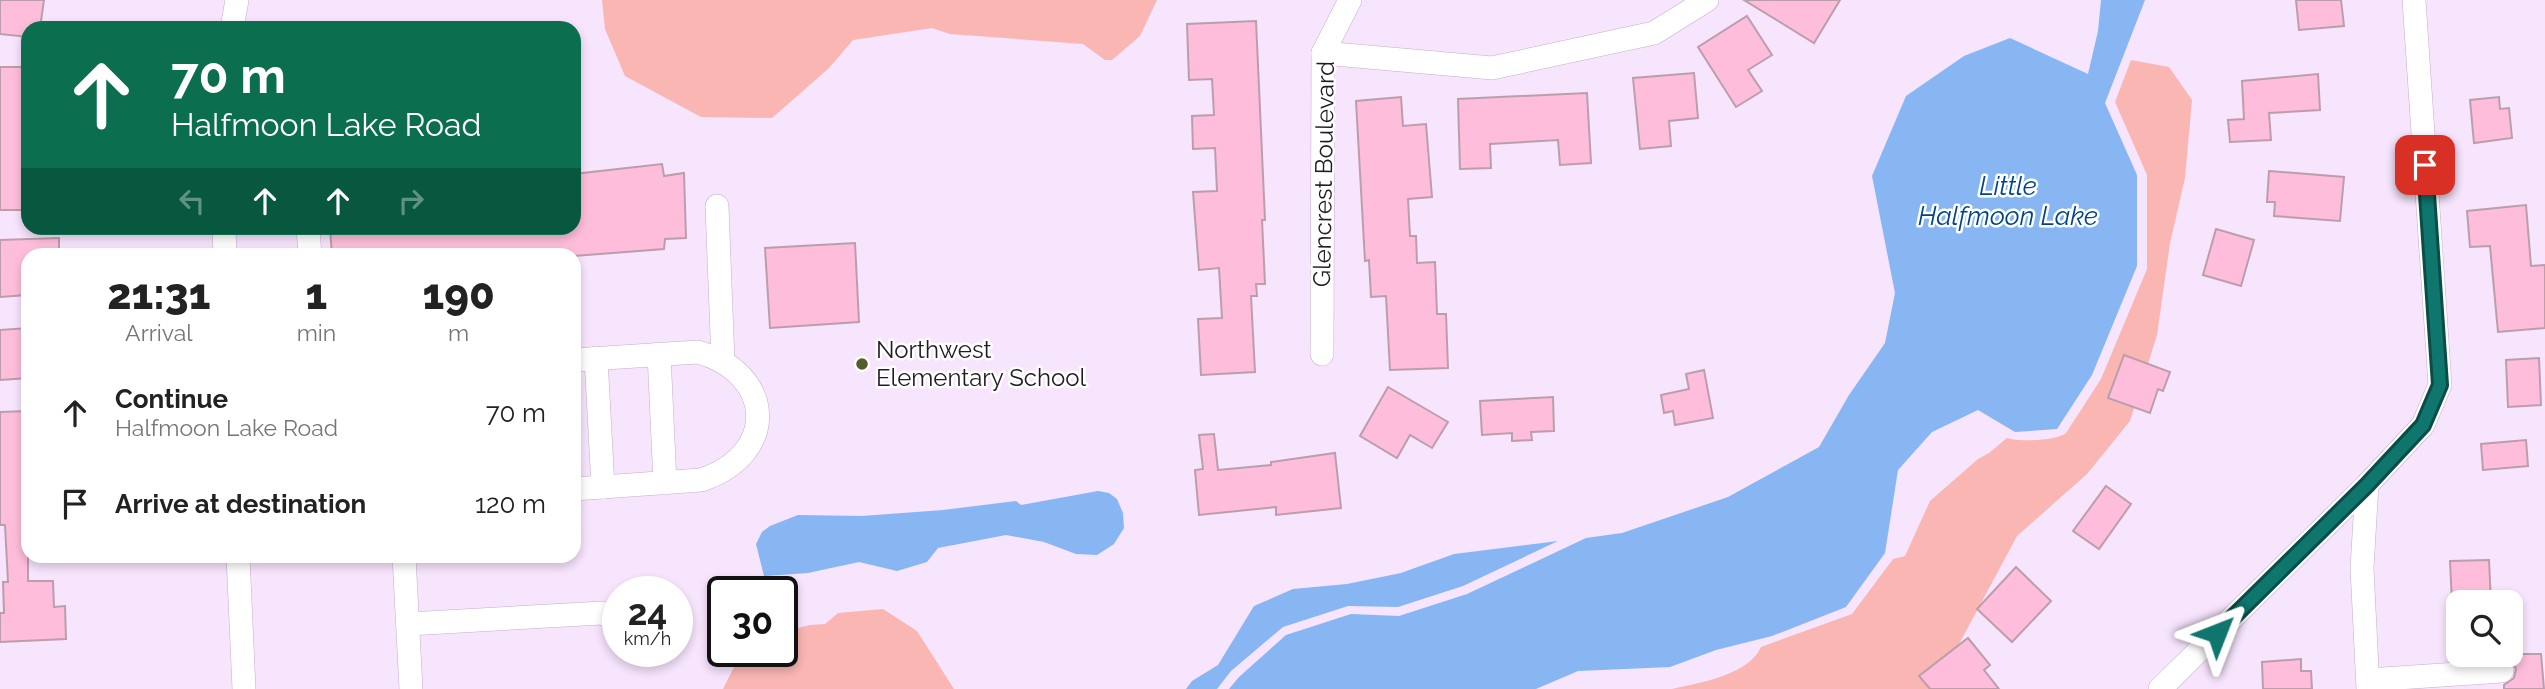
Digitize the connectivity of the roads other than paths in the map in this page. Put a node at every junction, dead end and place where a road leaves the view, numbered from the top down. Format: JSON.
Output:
{"nodes":[{"id":1,"x":237,"y":0,"type":"edge"},
{"id":2,"x":1350,"y":0,"type":"edge"},
{"id":3,"x":1707,"y":0,"type":"edge"},
{"id":4,"x":2414,"y":0,"type":"edge"},
{"id":5,"x":233,"y":21,"type":"edge"},
{"id":6,"x":1323,"y":53,"type":"junction"},
{"id":7,"x":717,"y":206,"type":"dead end"},
{"id":8,"x":659,"y":354,"type":"junction"},
{"id":9,"x":1322,"y":354,"type":"dead end"},
{"id":10,"x":585,"y":359,"type":"edge"},
{"id":11,"x":723,"y":362,"type":"junction"},
{"id":12,"x":665,"y":482,"type":"junction"},
{"id":13,"x":2367,"y":485,"type":"junction"},
{"id":14,"x":603,"y":487,"type":"junction"},
{"id":15,"x":581,"y":489,"type":"edge"},
{"id":16,"x":238,"y":563,"type":"edge"},
{"id":17,"x":404,"y":563,"type":"edge"},
{"id":18,"x":602,"y":614,"type":"edge"},
{"id":19,"x":408,"y":624,"type":"junction"},
{"id":20,"x":2502,"y":671,"type":"dead end"},
{"id":21,"x":2368,"y":685,"type":"edge"},
{"id":22,"x":244,"y":689,"type":"edge"},
{"id":23,"x":411,"y":689,"type":"edge"},
{"id":24,"x":2160,"y":689,"type":"edge"}],
"edges":[{"from":1,"to":5,"type":"street"},
{"from":2,"to":6,"type":"street","name":"Glencrest Boulevard"},
{"from":3,"to":6,"type":"street"},
{"from":4,"to":13,"type":"street"},
{"from":6,"to":9,"type":"street","name":"Glencrest Boulevard"},
{"from":7,"to":11,"type":"street"},
{"from":8,"to":10,"type":"street"},
{"from":8,"to":11,"type":"street"},
{"from":8,"to":12,"type":"street"},
{"from":10,"to":14,"type":"street"},
{"from":11,"to":12,"type":"street"},
{"from":12,"to":14,"type":"street"},
{"from":13,"to":21,"type":"street"},
{"from":13,"to":24,"type":"street"},
{"from":14,"to":15,"type":"street"},
{"from":16,"to":22,"type":"street"},
{"from":17,"to":19,"type":"street"},
{"from":18,"to":19,"type":"street"},
{"from":19,"to":23,"type":"street"},
{"from":20,"to":21,"type":"street"}]}
